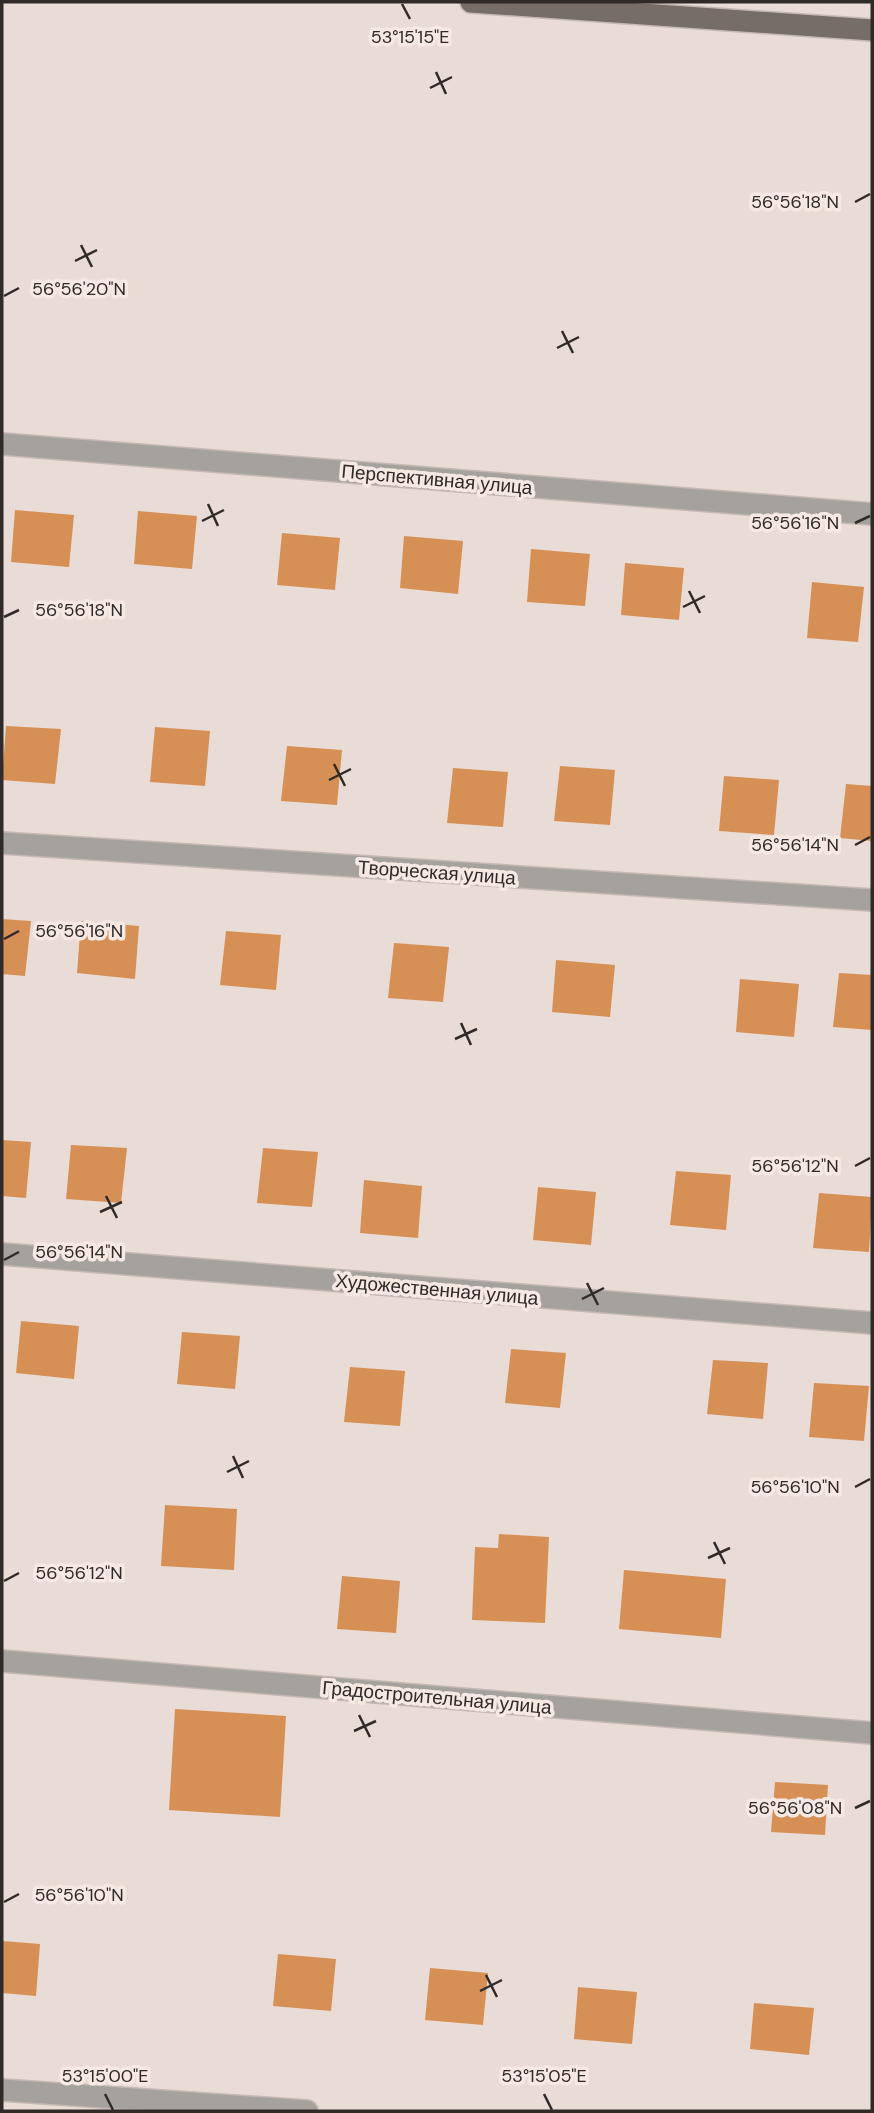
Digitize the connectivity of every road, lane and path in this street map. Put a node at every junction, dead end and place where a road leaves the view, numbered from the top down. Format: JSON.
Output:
{"nodes":[{"id":1,"x":471,"y":2,"type":"edge"},
{"id":2,"x":872,"y":30,"type":"edge"},
{"id":3,"x":2,"y":444,"type":"edge"},
{"id":4,"x":872,"y":514,"type":"edge"},
{"id":5,"x":2,"y":843,"type":"edge"},
{"id":6,"x":872,"y":900,"type":"edge"},
{"id":7,"x":2,"y":1254,"type":"edge"},
{"id":8,"x":872,"y":1323,"type":"edge"},
{"id":9,"x":2,"y":1661,"type":"edge"},
{"id":10,"x":872,"y":1732,"type":"edge"},
{"id":11,"x":10,"y":2097,"type":"edge"},
{"id":12,"x":307,"y":2111,"type":"edge"}],
"edges":[{"from":1,"to":2,"type":"main road"},
{"from":3,"to":4,"type":"street","name":"Перспективная улица"},
{"from":5,"to":6,"type":"street","name":"Творческая улица"},
{"from":7,"to":8,"type":"street","name":"Художественная улица"},
{"from":9,"to":10,"type":"street","name":"Градостроительная улица"},
{"from":11,"to":12,"type":"street"}]}
